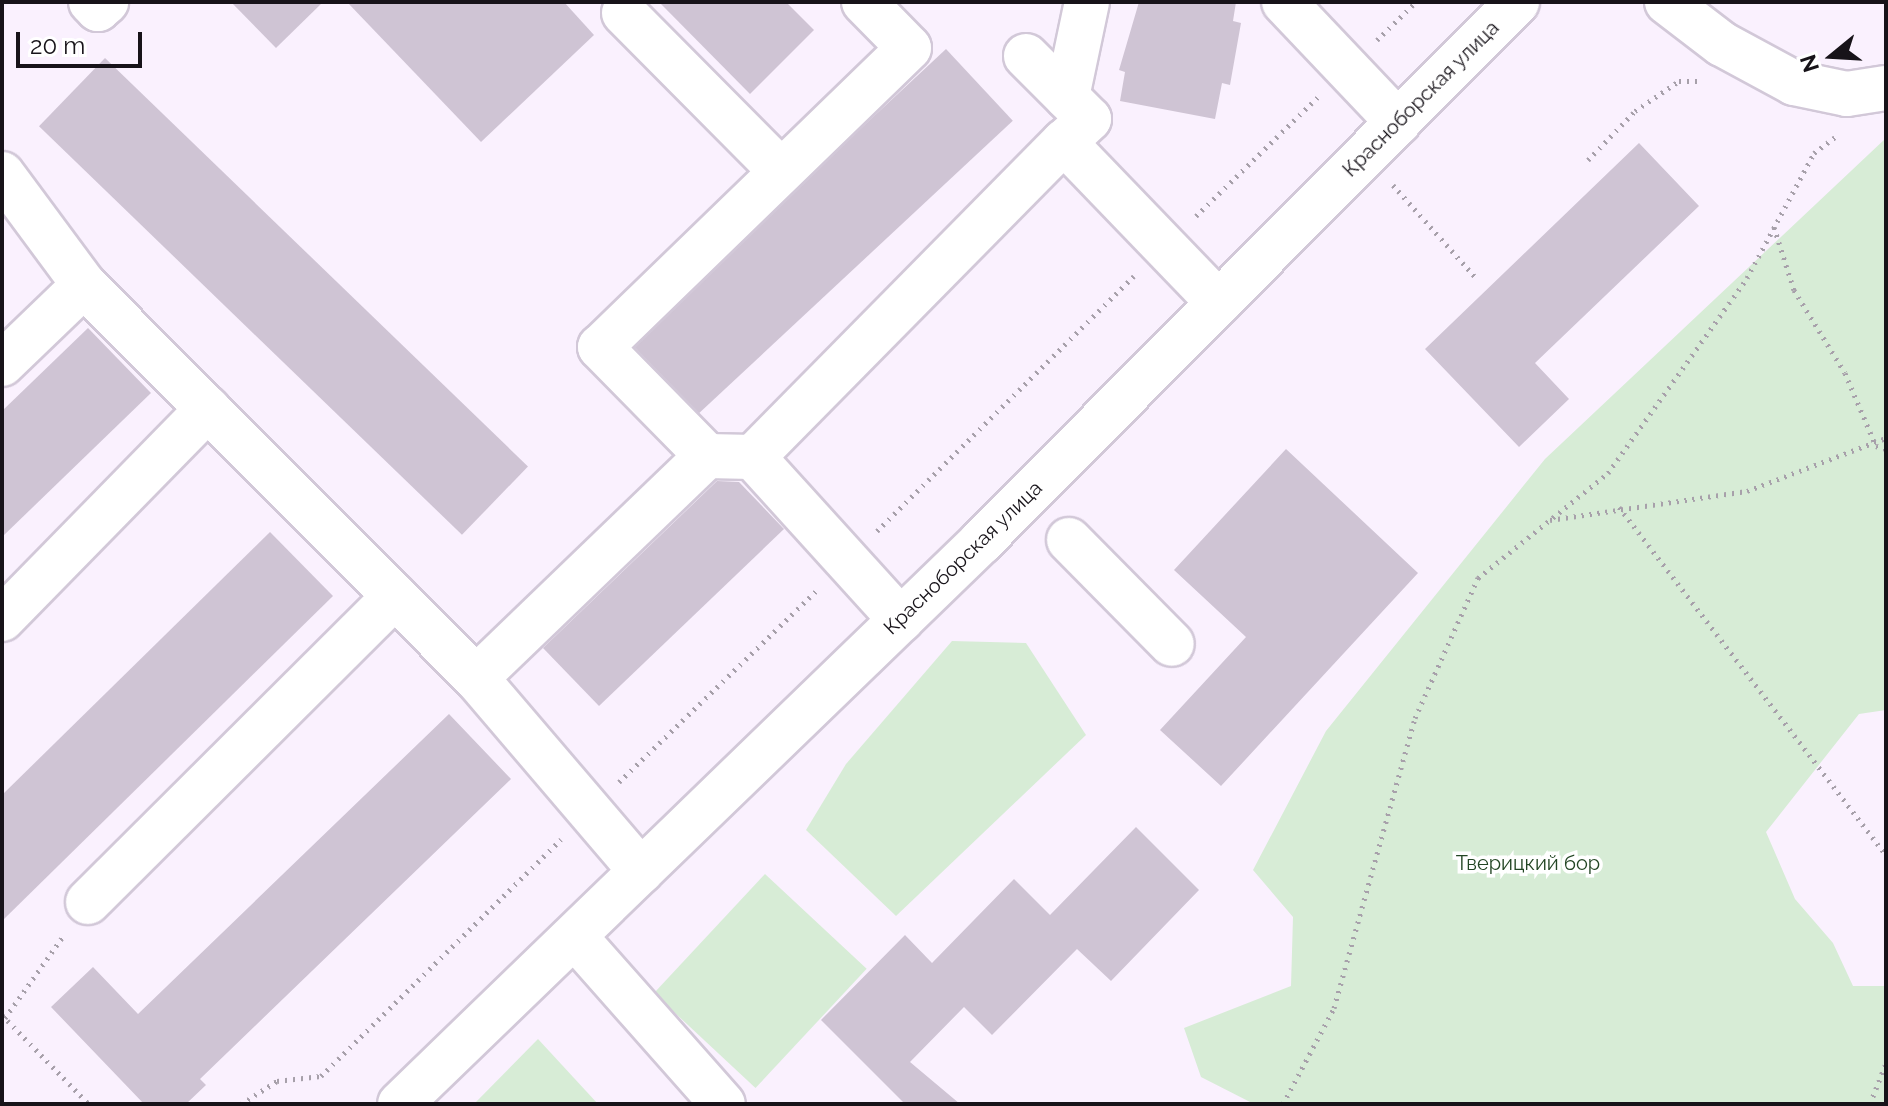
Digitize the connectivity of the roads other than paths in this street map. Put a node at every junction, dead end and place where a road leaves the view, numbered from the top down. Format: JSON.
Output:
{"nodes":[{"id":1,"x":91,"y":2,"type":"edge"},
{"id":2,"x":106,"y":2,"type":"edge"},
{"id":3,"x":864,"y":2,"type":"edge"},
{"id":4,"x":1087,"y":2,"type":"edge"},
{"id":5,"x":1284,"y":2,"type":"edge"},
{"id":6,"x":1517,"y":2,"type":"edge"},
{"id":7,"x":1667,"y":2,"type":"edge"},
{"id":8,"x":624,"y":13,"type":"dead end"},
{"id":9,"x":1026,"y":56,"type":"dead end"},
{"id":10,"x":1886,"y":88,"type":"edge"},
{"id":11,"x":1067,"y":97,"type":"junction"},
{"id":12,"x":1398,"y":122,"type":"junction"},
{"id":13,"x":1064,"y":142,"type":"junction"},
{"id":14,"x":781,"y":171,"type":"junction"},
{"id":15,"x":2,"y":174,"type":"edge"},
{"id":16,"x":84,"y":285,"type":"junction"},
{"id":17,"x":1219,"y":303,"type":"junction"},
{"id":18,"x":2,"y":364,"type":"edge"},
{"id":19,"x":208,"y":409,"type":"junction"},
{"id":20,"x":707,"y":456,"type":"junction"},
{"id":21,"x":753,"y":457,"type":"junction"},
{"id":22,"x":1069,"y":540,"type":"dead end"},
{"id":23,"x":395,"y":596,"type":"junction"},
{"id":24,"x":2,"y":619,"type":"edge"},
{"id":25,"x":901,"y":620,"type":"junction"},
{"id":26,"x":1172,"y":644,"type":"dead end"},
{"id":27,"x":476,"y":678,"type":"junction"},
{"id":28,"x":641,"y":871,"type":"junction"},
{"id":29,"x":88,"y":902,"type":"road end"},
{"id":30,"x":575,"y":937,"type":"junction"},
{"id":31,"x":400,"y":1104,"type":"edge"},
{"id":32,"x":723,"y":1104,"type":"edge"}],
"edges":[{"from":1,"to":2,"type":"street"},
{"from":3,"to":14,"type":"street"},
{"from":4,"to":11,"type":"street"},
{"from":5,"to":12,"type":"street"},
{"from":6,"to":12,"type":"street","name":"Красноборская улица"},
{"from":7,"to":10,"type":"street"},
{"from":8,"to":14,"type":"street"},
{"from":9,"to":11,"type":"street"},
{"from":11,"to":13,"type":"street"},
{"from":12,"to":17,"type":"street","name":"Красноборская улица"},
{"from":13,"to":17,"type":"street"},
{"from":13,"to":21,"type":"street"},
{"from":14,"to":20,"type":"street"},
{"from":15,"to":16,"type":"street"},
{"from":16,"to":18,"type":"street"},
{"from":16,"to":19,"type":"street"},
{"from":17,"to":25,"type":"street","name":"Красноборская улица"},
{"from":19,"to":23,"type":"street"},
{"from":19,"to":24,"type":"street"},
{"from":20,"to":21,"type":"street"},
{"from":20,"to":27,"type":"street"},
{"from":21,"to":25,"type":"street"},
{"from":22,"to":26,"type":"street"},
{"from":23,"to":27,"type":"street"},
{"from":23,"to":29,"type":"street"},
{"from":25,"to":28,"type":"street","name":"Красноборская улица"},
{"from":27,"to":28,"type":"street"},
{"from":28,"to":30,"type":"street","name":"Красноборская улица"},
{"from":30,"to":31,"type":"street","name":"Красноборская улица"},
{"from":30,"to":32,"type":"street"}]}
